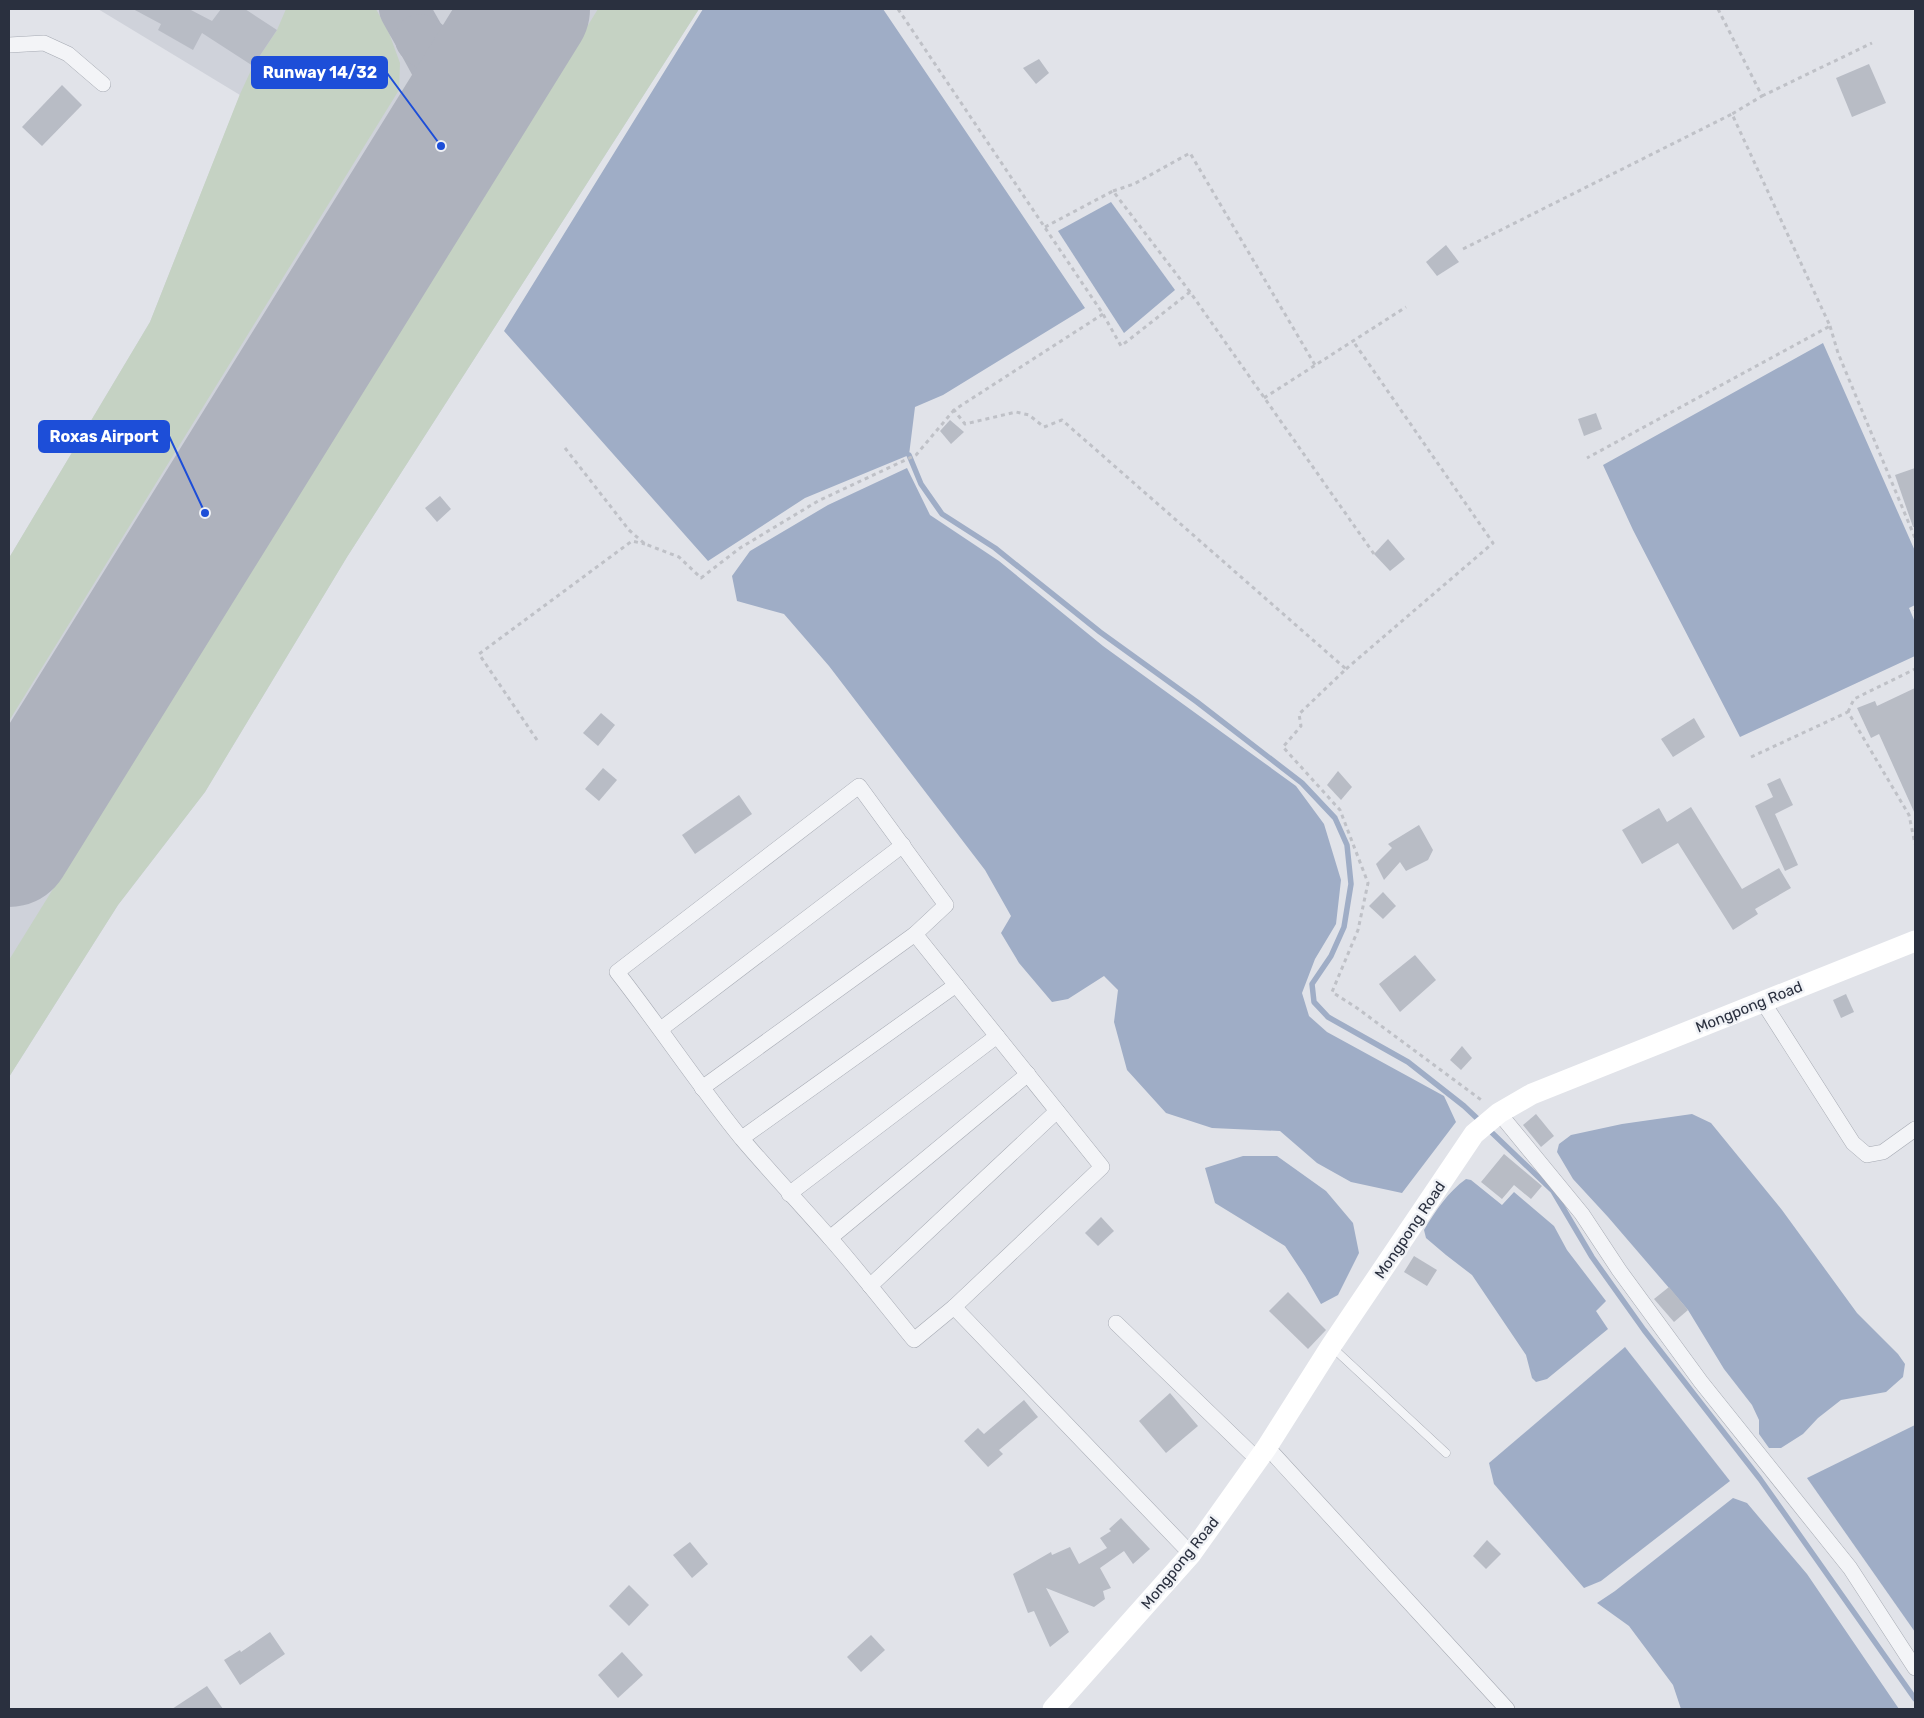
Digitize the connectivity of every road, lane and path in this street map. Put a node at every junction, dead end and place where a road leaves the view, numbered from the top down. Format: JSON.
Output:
{"nodes":[{"id":1,"x":898,"y":9,"type":"edge"},
{"id":2,"x":1718,"y":9,"type":"edge"},
{"id":3,"x":1872,"y":43,"type":"dead end"},
{"id":4,"x":9,"y":44,"type":"edge"},
{"id":5,"x":103,"y":84,"type":"dead end"},
{"id":6,"x":1762,"y":96,"type":"junction"},
{"id":7,"x":1732,"y":114,"type":"junction"},
{"id":8,"x":1113,"y":191,"type":"junction"},
{"id":9,"x":1045,"y":227,"type":"junction"},
{"id":10,"x":1463,"y":249,"type":"dead end"},
{"id":11,"x":1190,"y":292,"type":"junction"},
{"id":12,"x":1406,"y":307,"type":"dead end"},
{"id":13,"x":1103,"y":314,"type":"junction"},
{"id":14,"x":1830,"y":326,"type":"junction"},
{"id":15,"x":1353,"y":341,"type":"junction"},
{"id":16,"x":1314,"y":365,"type":"junction"},
{"id":17,"x":1264,"y":398,"type":"junction"},
{"id":18,"x":954,"y":410,"type":"junction"},
{"id":19,"x":565,"y":448,"type":"dead end"},
{"id":20,"x":1587,"y":458,"type":"dead end"},
{"id":21,"x":1915,"y":538,"type":"edge"},
{"id":22,"x":645,"y":544,"type":"junction"},
{"id":23,"x":1374,"y":554,"type":"dead end"},
{"id":24,"x":1346,"y":669,"type":"junction"},
{"id":25,"x":1915,"y":669,"type":"edge"},
{"id":26,"x":1848,"y":712,"type":"junction"},
{"id":27,"x":537,"y":740,"type":"dead end"},
{"id":28,"x":1751,"y":758,"type":"dead end"},
{"id":29,"x":1915,"y":844,"type":"edge"},
{"id":30,"x":903,"y":845,"type":"junction"},
{"id":31,"x":915,"y":934,"type":"junction"},
{"id":32,"x":1915,"y":941,"type":"edge"},
{"id":33,"x":956,"y":984,"type":"junction"},
{"id":34,"x":1763,"y":1002,"type":"junction"},
{"id":35,"x":661,"y":1028,"type":"junction"},
{"id":36,"x":997,"y":1036,"type":"junction"},
{"id":37,"x":1028,"y":1074,"type":"junction"},
{"id":38,"x":702,"y":1088,"type":"junction"},
{"id":39,"x":1057,"y":1110,"type":"junction"},
{"id":40,"x":1499,"y":1113,"type":"junction"},
{"id":41,"x":1915,"y":1129,"type":"edge"},
{"id":42,"x":742,"y":1138,"type":"junction"},
{"id":43,"x":789,"y":1194,"type":"junction"},
{"id":44,"x":830,"y":1238,"type":"junction"},
{"id":45,"x":870,"y":1286,"type":"junction"},
{"id":46,"x":954,"y":1306,"type":"junction"},
{"id":47,"x":1116,"y":1323,"type":"dead end"},
{"id":48,"x":1331,"y":1346,"type":"junction"},
{"id":49,"x":1446,"y":1453,"type":"dead end"},
{"id":50,"x":1262,"y":1454,"type":"junction"},
{"id":51,"x":1191,"y":1554,"type":"junction"},
{"id":52,"x":1915,"y":1668,"type":"edge"},
{"id":53,"x":1053,"y":1709,"type":"edge"},
{"id":54,"x":1507,"y":1709,"type":"edge"}],
"edges":[{"from":1,"to":9,"type":"path"},
{"from":2,"to":6,"type":"path"},
{"from":3,"to":6,"type":"path"},
{"from":4,"to":5,"type":"street"},
{"from":6,"to":7,"type":"path"},
{"from":7,"to":10,"type":"path"},
{"from":7,"to":14,"type":"path"},
{"from":8,"to":9,"type":"path"},
{"from":8,"to":11,"type":"path"},
{"from":8,"to":16,"type":"path"},
{"from":9,"to":13,"type":"path"},
{"from":11,"to":13,"type":"path"},
{"from":11,"to":17,"type":"path"},
{"from":12,"to":15,"type":"path"},
{"from":13,"to":18,"type":"path"},
{"from":14,"to":20,"type":"path"},
{"from":14,"to":21,"type":"path"},
{"from":15,"to":16,"type":"path"},
{"from":15,"to":24,"type":"path"},
{"from":16,"to":17,"type":"path"},
{"from":17,"to":23,"type":"path"},
{"from":18,"to":22,"type":"path"},
{"from":18,"to":24,"type":"path"},
{"from":19,"to":22,"type":"path"},
{"from":22,"to":27,"type":"path"},
{"from":24,"to":40,"type":"path"},
{"from":25,"to":26,"type":"path"},
{"from":26,"to":28,"type":"path"},
{"from":26,"to":29,"type":"path"},
{"from":30,"to":31,"type":"street"},
{"from":30,"to":35,"type":"street"},
{"from":30,"to":35,"type":"street"},
{"from":31,"to":33,"type":"street"},
{"from":31,"to":38,"type":"street"},
{"from":32,"to":34,"type":"main road","name":"Mongpong Road"},
{"from":33,"to":36,"type":"street"},
{"from":33,"to":42,"type":"street"},
{"from":34,"to":40,"type":"main road","name":"Mongpong Road"},
{"from":34,"to":41,"type":"street"},
{"from":35,"to":38,"type":"street"},
{"from":36,"to":37,"type":"street"},
{"from":36,"to":43,"type":"street"},
{"from":37,"to":39,"type":"street"},
{"from":37,"to":44,"type":"street"},
{"from":38,"to":42,"type":"street"},
{"from":39,"to":45,"type":"street"},
{"from":39,"to":46,"type":"street"},
{"from":40,"to":48,"type":"main road","name":"Mongpong Road"},
{"from":40,"to":52,"type":"street"},
{"from":42,"to":43,"type":"street"},
{"from":43,"to":44,"type":"street"},
{"from":44,"to":45,"type":"street"},
{"from":45,"to":46,"type":"street"},
{"from":46,"to":51,"type":"street"},
{"from":47,"to":50,"type":"street"},
{"from":48,"to":49,"type":"lane"},
{"from":48,"to":50,"type":"main road","name":"Mongpong Road"},
{"from":50,"to":51,"type":"main road","name":"Mongpong Road"},
{"from":50,"to":54,"type":"street"},
{"from":51,"to":53,"type":"main road","name":"Mongpong Road"}]}
